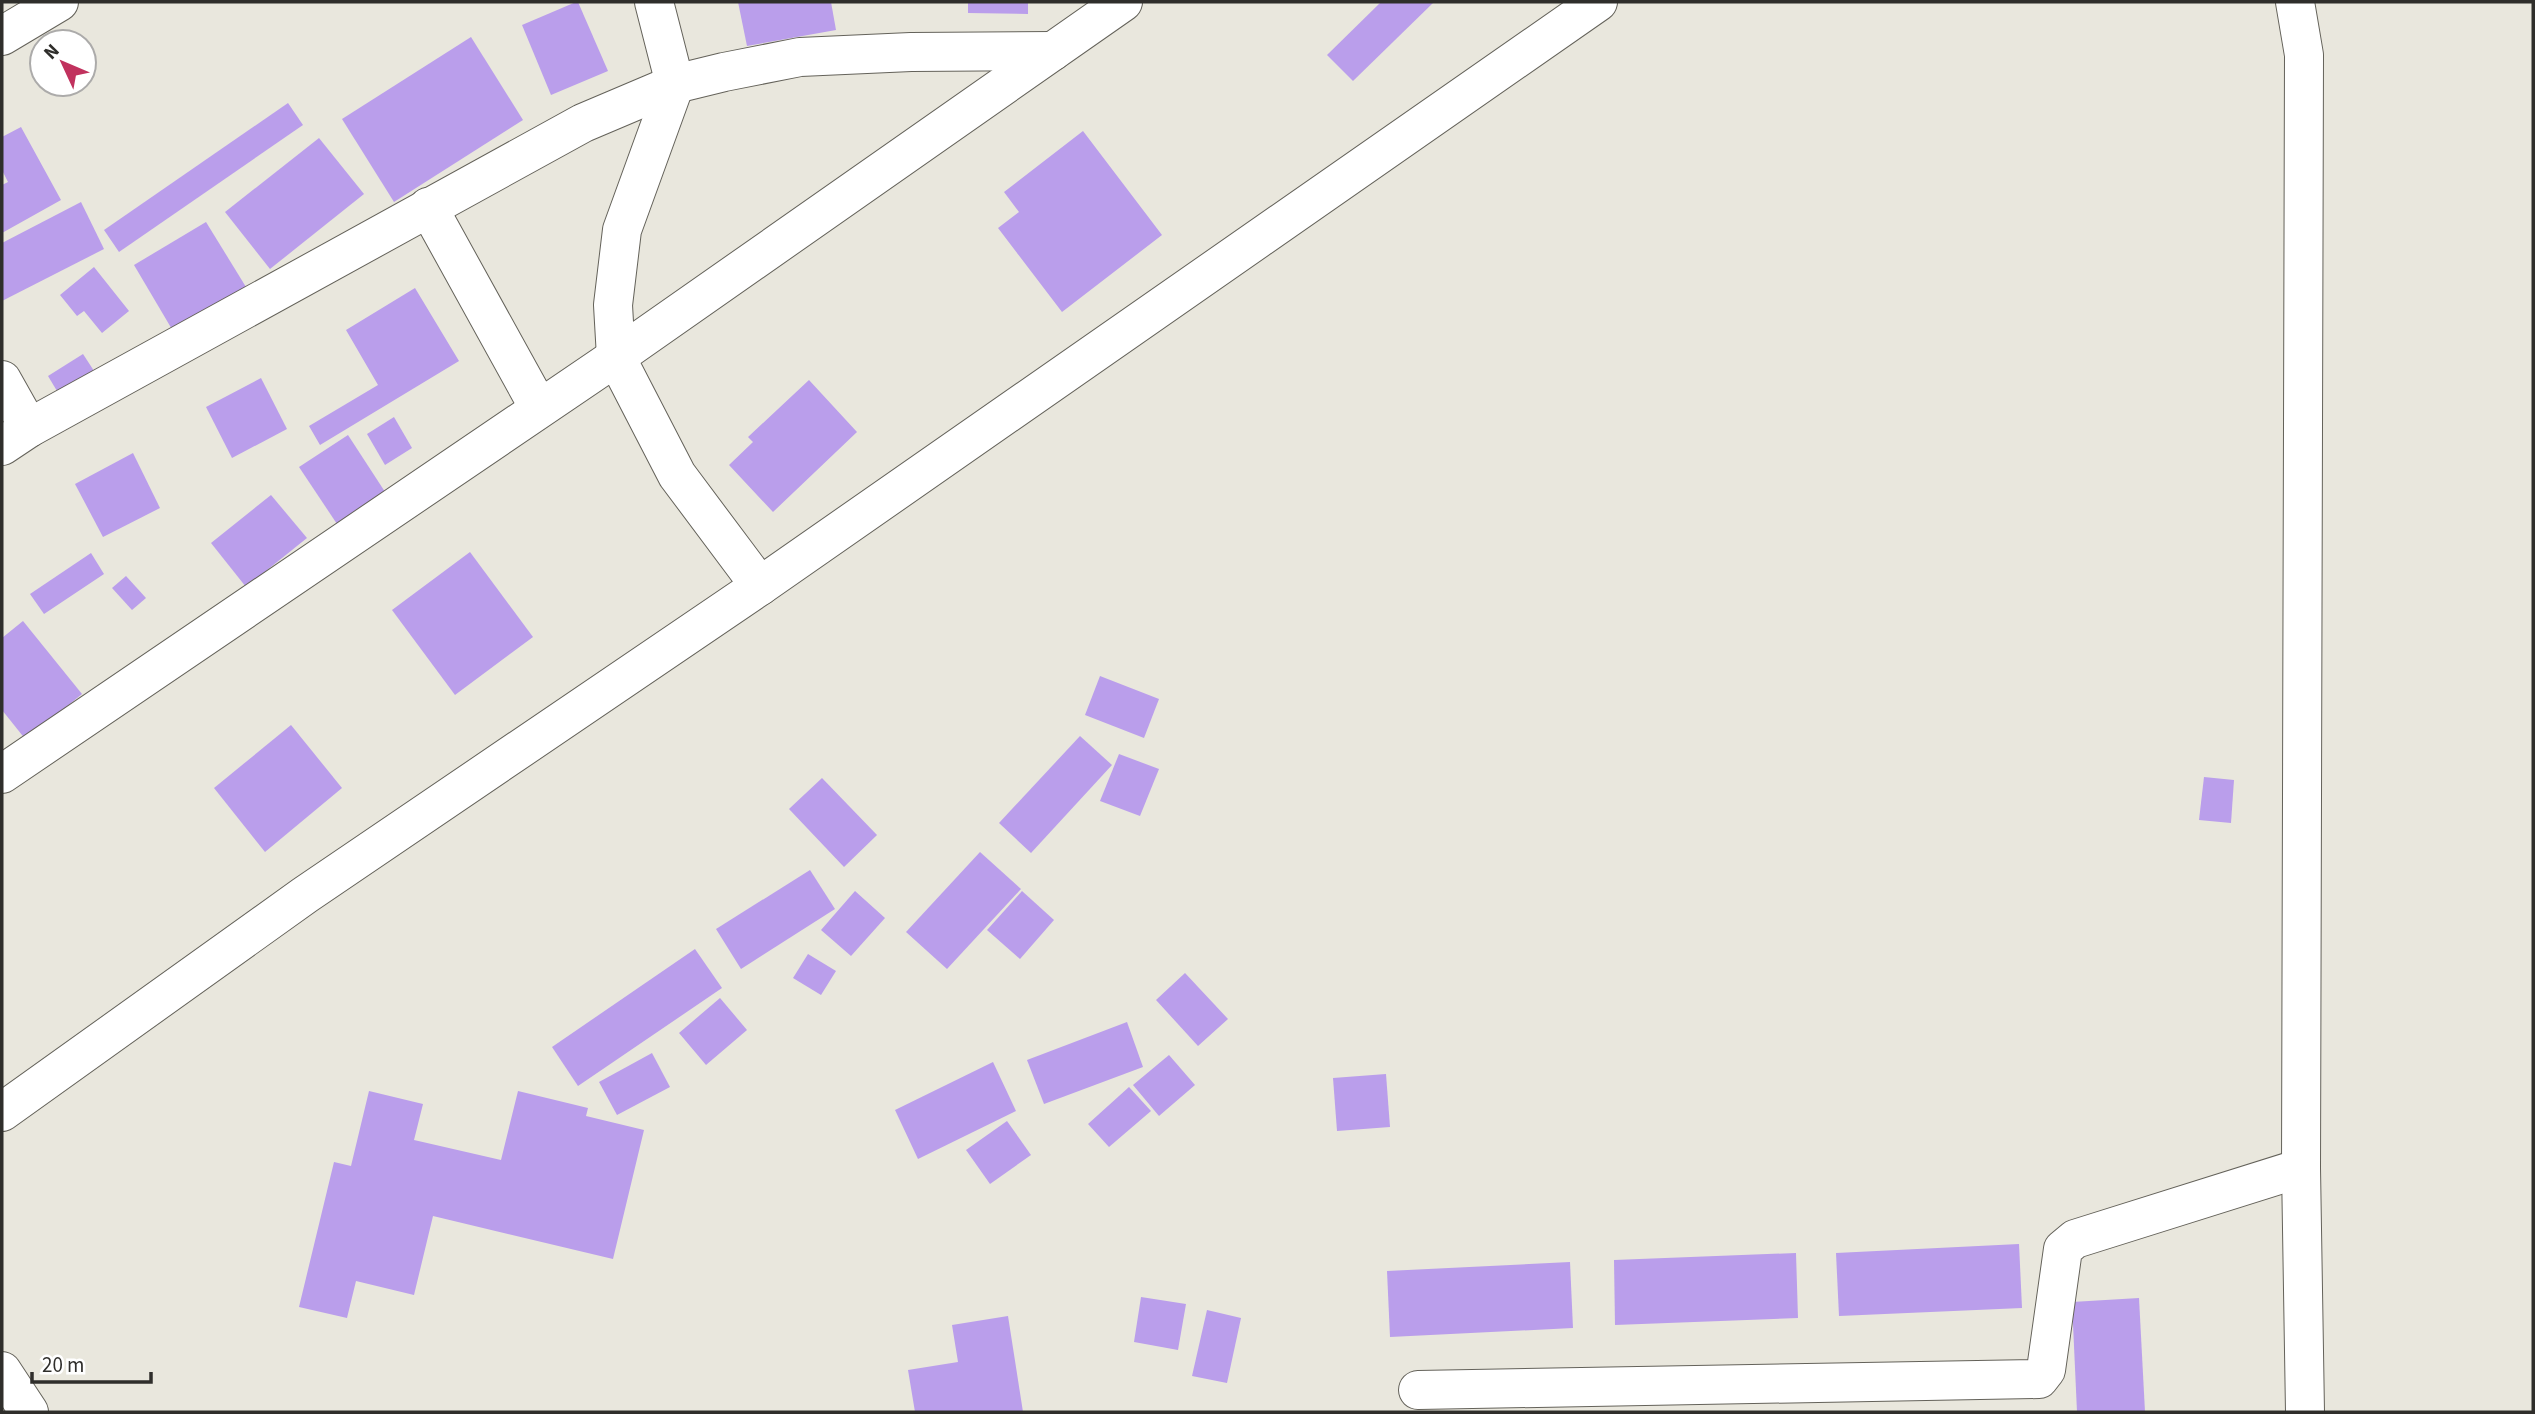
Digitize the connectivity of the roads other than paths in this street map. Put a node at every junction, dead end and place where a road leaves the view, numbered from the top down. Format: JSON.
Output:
{"nodes":[{"id":1,"x":59,"y":2,"type":"edge"},
{"id":2,"x":654,"y":2,"type":"edge"},
{"id":3,"x":1123,"y":2,"type":"edge"},
{"id":4,"x":2295,"y":2,"type":"edge"},
{"id":5,"x":1590,"y":4,"type":"edge"},
{"id":6,"x":2,"y":36,"type":"edge"},
{"id":7,"x":1053,"y":51,"type":"junction"},
{"id":8,"x":675,"y":85,"type":"junction"},
{"id":9,"x":428,"y":207,"type":"junction"},
{"id":10,"x":617,"y":357,"type":"junction"},
{"id":11,"x":2,"y":380,"type":"edge"},
{"id":12,"x":539,"y":408,"type":"junction"},
{"id":13,"x":15,"y":437,"type":"edge"},
{"id":14,"x":760,"y":586,"type":"junction"},
{"id":15,"x":2,"y":774,"type":"edge"},
{"id":16,"x":2,"y":1112,"type":"edge"},
{"id":17,"x":2301,"y":1168,"type":"junction"},
{"id":18,"x":2,"y":1371,"type":"edge"},
{"id":19,"x":1418,"y":1390,"type":"dead end"},
{"id":20,"x":29,"y":1412,"type":"edge"},
{"id":21,"x":2305,"y":1412,"type":"edge"}],
"edges":[{"from":1,"to":6,"type":"street"},
{"from":2,"to":8,"type":"street"},
{"from":3,"to":7,"type":"street"},
{"from":4,"to":17,"type":"street"},
{"from":5,"to":14,"type":"street"},
{"from":7,"to":8,"type":"street"},
{"from":7,"to":10,"type":"street"},
{"from":8,"to":9,"type":"street"},
{"from":8,"to":10,"type":"street"},
{"from":9,"to":12,"type":"street"},
{"from":9,"to":13,"type":"street"},
{"from":10,"to":12,"type":"street"},
{"from":10,"to":14,"type":"street"},
{"from":11,"to":13,"type":"street"},
{"from":12,"to":15,"type":"street"},
{"from":14,"to":16,"type":"street"},
{"from":17,"to":19,"type":"street"},
{"from":17,"to":21,"type":"street"},
{"from":18,"to":20,"type":"street"}]}
